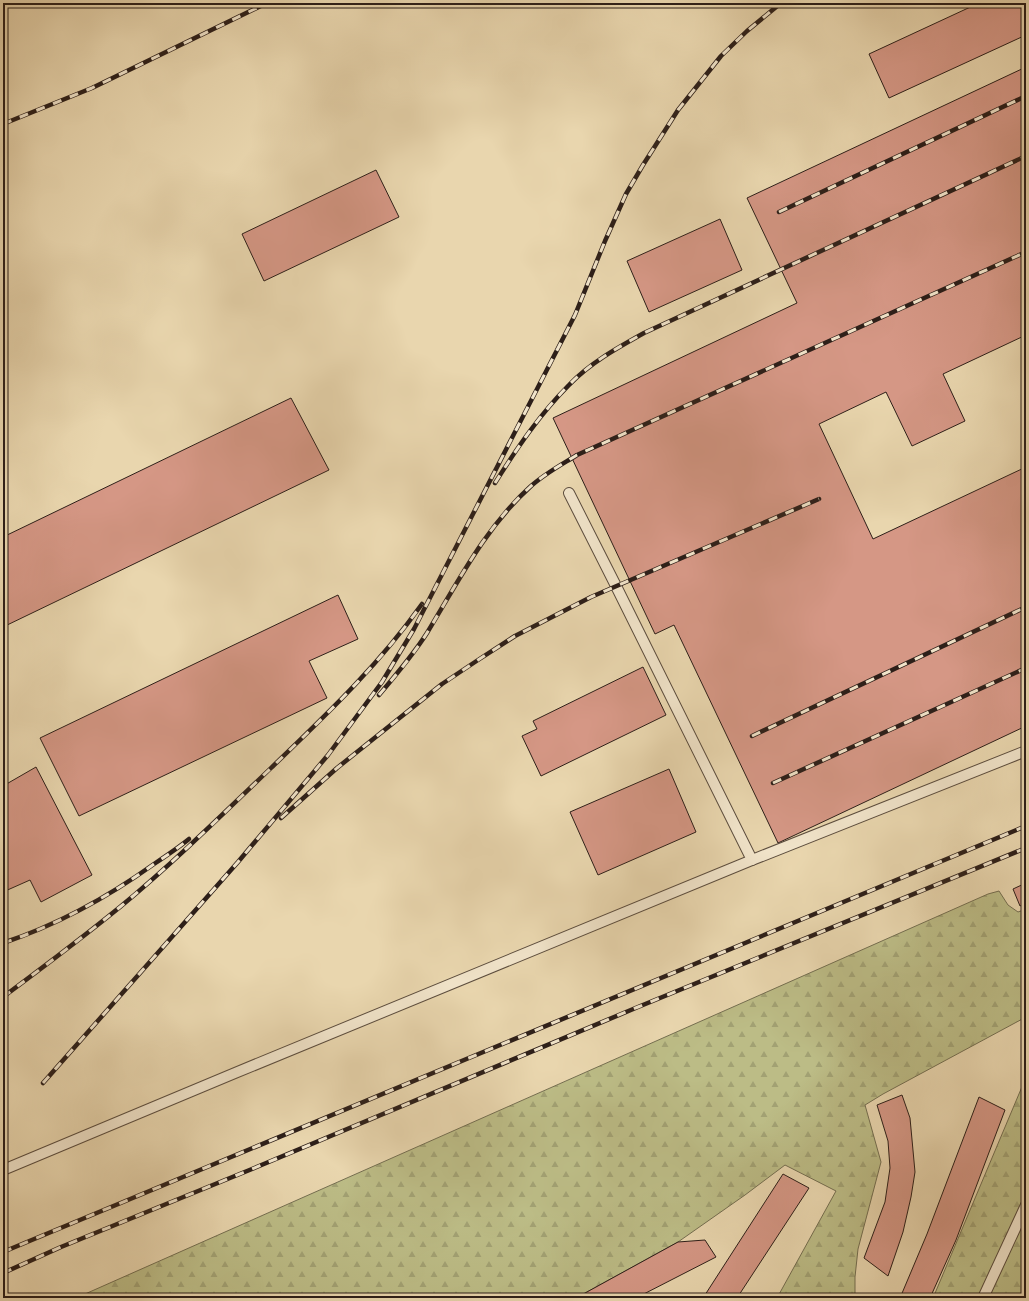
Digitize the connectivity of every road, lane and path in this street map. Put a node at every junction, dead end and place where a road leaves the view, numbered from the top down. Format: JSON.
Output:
{"nodes":[{"id":1,"x":568,"y":493,"type":"dead end"},
{"id":2,"x":1026,"y":751,"type":"edge"},
{"id":3,"x":752,"y":860,"type":"junction"},
{"id":4,"x":3,"y":1170,"type":"edge"},
{"id":5,"x":1026,"y":1205,"type":"edge"},
{"id":6,"x":983,"y":1298,"type":"edge"}],
"edges":[{"from":1,"to":3,"type":"lane"},
{"from":2,"to":3,"type":"lane"},
{"from":3,"to":4,"type":"lane"},
{"from":5,"to":6,"type":"lane"}]}
